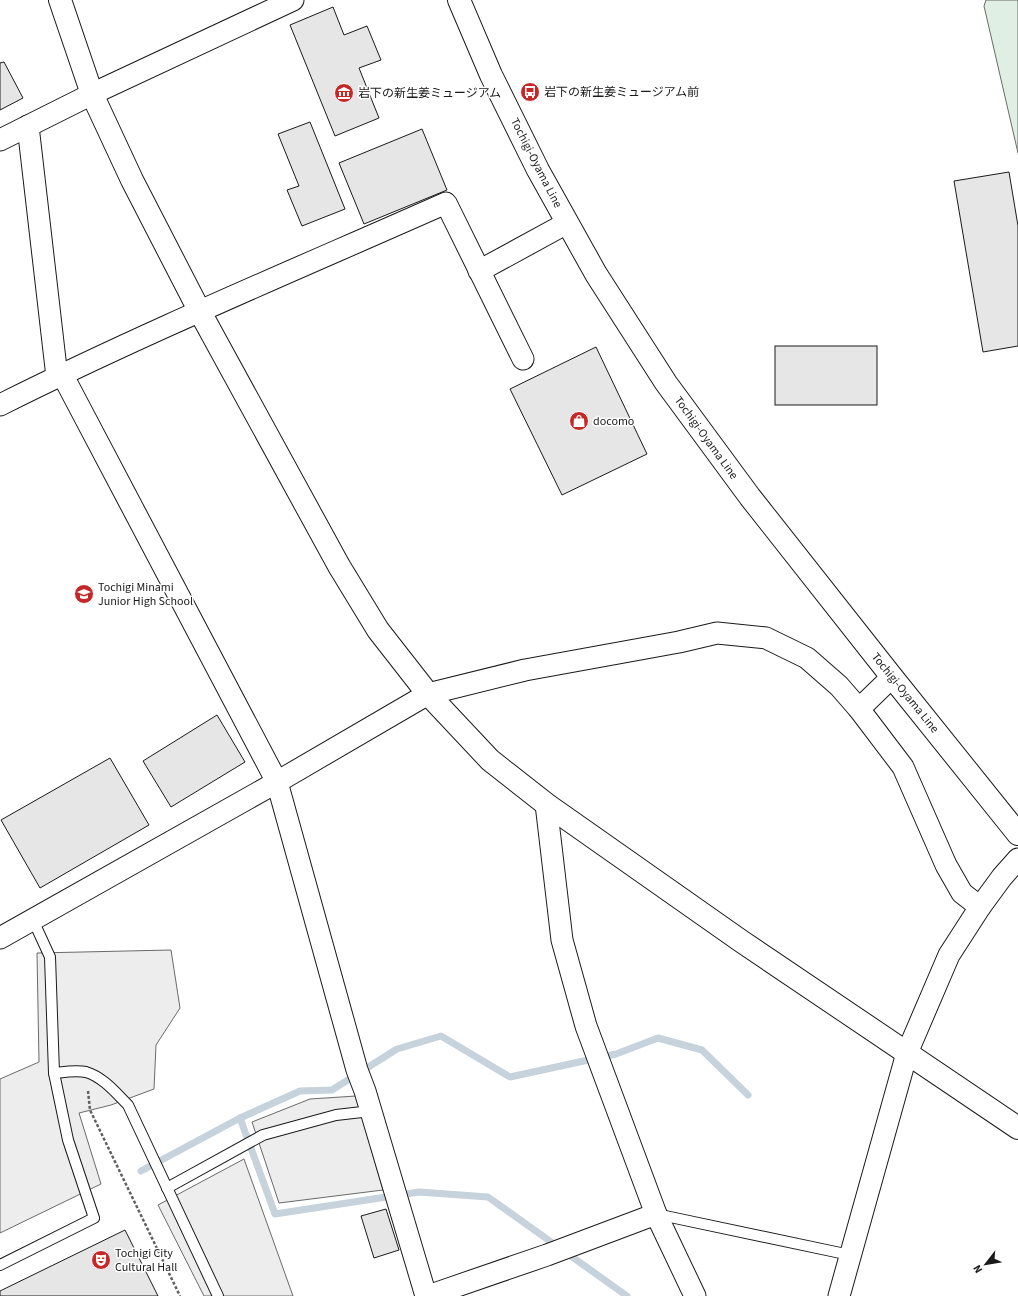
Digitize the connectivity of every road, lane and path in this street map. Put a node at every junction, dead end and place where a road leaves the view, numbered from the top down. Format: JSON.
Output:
{"nodes":[{"id":1,"x":60,"y":0,"type":"edge"},
{"id":2,"x":292,"y":0,"type":"edge"},
{"id":3,"x":459,"y":0,"type":"edge"},
{"id":4,"x":92,"y":94,"type":"junction"},
{"id":5,"x":28,"y":126,"type":"junction"},
{"id":6,"x":0,"y":140,"type":"edge"},
{"id":7,"x":567,"y":223,"type":"junction"},
{"id":8,"x":479,"y":271,"type":"junction"},
{"id":9,"x":200,"y":312,"type":"junction"},
{"id":10,"x":523,"y":359,"type":"dead end"},
{"id":11,"x":59,"y":375,"type":"junction"},
{"id":12,"x":0,"y":405,"type":"edge"},
{"id":13,"x":892,"y":678,"type":"junction"},
{"id":14,"x":428,"y":694,"type":"junction"},
{"id":15,"x":859,"y":709,"type":"junction"},
{"id":16,"x":277,"y":782,"type":"junction"},
{"id":17,"x":546,"y":804,"type":"junction"},
{"id":18,"x":1018,"y":834,"type":"edge"},
{"id":19,"x":1018,"y":859,"type":"edge"},
{"id":20,"x":980,"y":907,"type":"junction"},
{"id":21,"x":33,"y":920,"type":"junction"},
{"id":22,"x":0,"y":938,"type":"edge"},
{"id":23,"x":907,"y":1052,"type":"junction"},
{"id":24,"x":86,"y":1072,"type":"junction"},
{"id":25,"x":54,"y":1073,"type":"junction"},
{"id":26,"x":371,"y":1112,"type":"junction"},
{"id":27,"x":1018,"y":1128,"type":"edge"},
{"id":28,"x":167,"y":1188,"type":"junction"},
{"id":29,"x":656,"y":1214,"type":"junction"},
{"id":30,"x":850,"y":1255,"type":"junction"},
{"id":31,"x":0,"y":1265,"type":"edge"},
{"id":32,"x":180,"y":1296,"type":"edge"},
{"id":33,"x":218,"y":1296,"type":"edge"},
{"id":34,"x":427,"y":1296,"type":"edge"},
{"id":35,"x":695,"y":1296,"type":"edge"},
{"id":36,"x":839,"y":1296,"type":"edge"}],
"edges":[{"from":1,"to":4,"type":"street"},
{"from":2,"to":4,"type":"street"},
{"from":3,"to":7,"type":"street","name":"Tochigi-Oyama Line"},
{"from":4,"to":5,"type":"street"},
{"from":4,"to":9,"type":"street"},
{"from":5,"to":6,"type":"street"},
{"from":5,"to":11,"type":"street"},
{"from":7,"to":8,"type":"street"},
{"from":7,"to":13,"type":"street","name":"Tochigi-Oyama Line"},
{"from":8,"to":9,"type":"street"},
{"from":8,"to":10,"type":"street"},
{"from":9,"to":11,"type":"street"},
{"from":9,"to":14,"type":"street"},
{"from":11,"to":12,"type":"street"},
{"from":11,"to":16,"type":"street"},
{"from":13,"to":15,"type":"street"},
{"from":13,"to":18,"type":"street","name":"Tochigi-Oyama Line"},
{"from":14,"to":15,"type":"street"},
{"from":14,"to":16,"type":"street"},
{"from":14,"to":17,"type":"street"},
{"from":15,"to":20,"type":"street"},
{"from":16,"to":21,"type":"street"},
{"from":16,"to":26,"type":"street"},
{"from":17,"to":23,"type":"street"},
{"from":17,"to":29,"type":"street"},
{"from":19,"to":20,"type":"street"},
{"from":20,"to":23,"type":"street"},
{"from":21,"to":22,"type":"street"},
{"from":21,"to":25,"type":"lane"},
{"from":23,"to":27,"type":"street"},
{"from":23,"to":30,"type":"street"},
{"from":24,"to":25,"type":"lane"},
{"from":24,"to":28,"type":"lane"},
{"from":24,"to":32,"type":"path"},
{"from":25,"to":31,"type":"lane"},
{"from":26,"to":28,"type":"lane"},
{"from":26,"to":34,"type":"street"},
{"from":28,"to":33,"type":"lane"},
{"from":29,"to":30,"type":"lane"},
{"from":29,"to":34,"type":"street"},
{"from":29,"to":35,"type":"street"},
{"from":30,"to":36,"type":"street"}]}
